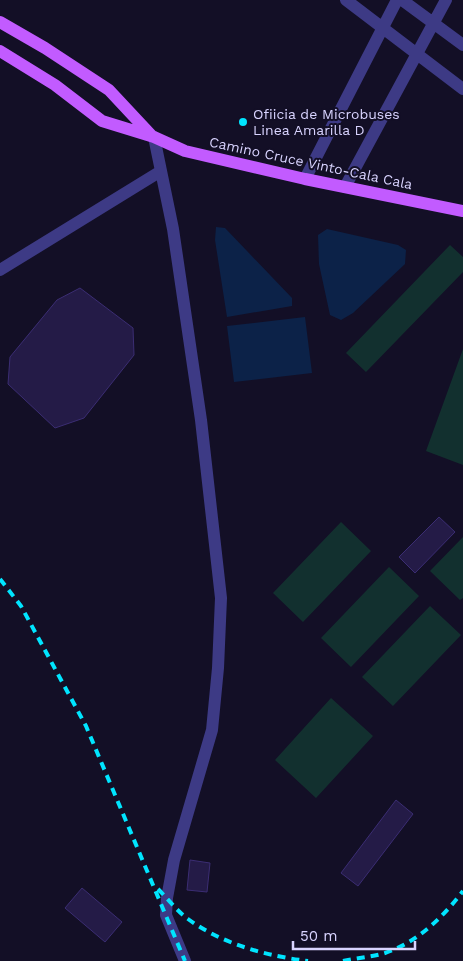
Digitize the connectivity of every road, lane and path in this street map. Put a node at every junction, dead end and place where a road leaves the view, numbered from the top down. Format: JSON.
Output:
{"nodes":[{"id":1,"x":346,"y":0,"type":"edge"},
{"id":2,"x":397,"y":0,"type":"edge"},
{"id":3,"x":402,"y":0,"type":"edge"},
{"id":4,"x":446,"y":0,"type":"edge"},
{"id":5,"x":0,"y":22,"type":"edge"},
{"id":6,"x":434,"y":23,"type":"junction"},
{"id":7,"x":384,"y":29,"type":"junction"},
{"id":8,"x":463,"y":45,"type":"edge"},
{"id":9,"x":0,"y":51,"type":"edge"},
{"id":10,"x":417,"y":54,"type":"junction"},
{"id":11,"x":463,"y":89,"type":"edge"},
{"id":12,"x":154,"y":137,"type":"junction"},
{"id":13,"x":161,"y":171,"type":"junction"},
{"id":14,"x":306,"y":179,"type":"junction"},
{"id":15,"x":345,"y":187,"type":"junction"},
{"id":16,"x":463,"y":211,"type":"edge"},
{"id":17,"x":0,"y":270,"type":"edge"},
{"id":18,"x":185,"y":961,"type":"edge"}],
"edges":[{"from":1,"to":7,"type":"street"},
{"from":2,"to":7,"type":"street"},
{"from":3,"to":6,"type":"street"},
{"from":4,"to":6,"type":"street"},
{"from":5,"to":12,"type":"main road","name":"Camino Cruce Vinto-Cala Cala"},
{"from":6,"to":8,"type":"street"},
{"from":6,"to":10,"type":"street"},
{"from":7,"to":10,"type":"street"},
{"from":7,"to":14,"type":"street"},
{"from":9,"to":12,"type":"main road","name":"Camino Cruce Vinto-Cala Cala"},
{"from":10,"to":11,"type":"street"},
{"from":10,"to":15,"type":"street"},
{"from":12,"to":13,"type":"street"},
{"from":12,"to":14,"type":"main road","name":"Camino Cruce Vinto-Cala Cala"},
{"from":13,"to":17,"type":"street"},
{"from":13,"to":18,"type":"street"},
{"from":14,"to":15,"type":"main road","name":"Camino Cruce Vinto-Cala Cala"},
{"from":15,"to":16,"type":"main road","name":"Camino Cruce Vinto-Cala Cala"}]}
